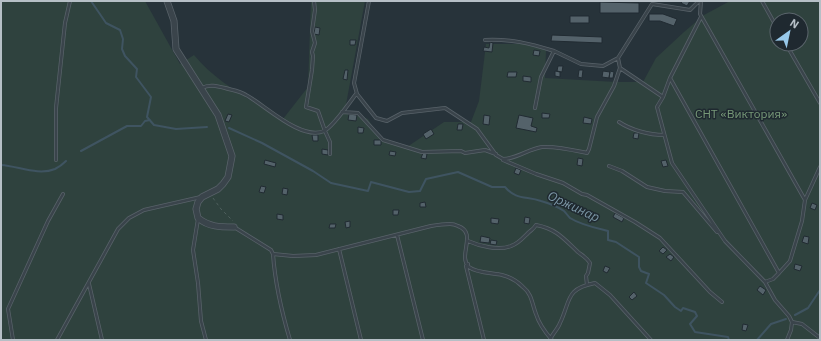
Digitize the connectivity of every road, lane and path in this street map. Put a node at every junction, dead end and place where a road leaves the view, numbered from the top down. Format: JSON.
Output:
{"nodes":[{"id":1,"x":70,"y":1,"type":"edge"},
{"id":2,"x":167,"y":1,"type":"edge"},
{"id":3,"x":314,"y":1,"type":"edge"},
{"id":4,"x":368,"y":1,"type":"edge"},
{"id":5,"x":700,"y":1,"type":"edge"},
{"id":6,"x":762,"y":1,"type":"edge"},
{"id":7,"x":769,"y":14,"type":"edge"},
{"id":8,"x":701,"y":17,"type":"junction"},
{"id":9,"x":486,"y":40,"type":"dead end"},
{"id":10,"x":554,"y":52,"type":"junction"},
{"id":11,"x":791,"y":52,"type":"edge"},
{"id":12,"x":618,"y":58,"type":"junction"},
{"id":13,"x":620,"y":68,"type":"junction"},
{"id":14,"x":670,"y":78,"type":"junction"},
{"id":15,"x":201,"y":88,"type":"junction"},
{"id":16,"x":356,"y":94,"type":"junction"},
{"id":17,"x":663,"y":96,"type":"junction"},
{"id":18,"x":820,"y":103,"type":"edge"},
{"id":19,"x":535,"y":108,"type":"dead end"},
{"id":20,"x":342,"y":112,"type":"junction"},
{"id":21,"x":619,"y":122,"type":"dead end"},
{"id":22,"x":325,"y":131,"type":"junction"},
{"id":23,"x":664,"y":135,"type":"junction"},
{"id":24,"x":330,"y":154,"type":"dead end"},
{"id":25,"x":496,"y":154,"type":"junction"},
{"id":26,"x":503,"y":159,"type":"junction"},
{"id":27,"x":56,"y":160,"type":"dead end"},
{"id":28,"x":609,"y":166,"type":"dead end"},
{"id":29,"x":820,"y":167,"type":"edge"},
{"id":30,"x":213,"y":191,"type":"junction"},
{"id":31,"x":63,"y":194,"type":"dead end"},
{"id":32,"x":202,"y":197,"type":"junction"},
{"id":33,"x":805,"y":200,"type":"junction"},
{"id":34,"x":198,"y":218,"type":"junction"},
{"id":35,"x":235,"y":226,"type":"junction"},
{"id":36,"x":397,"y":235,"type":"junction"},
{"id":37,"x":468,"y":241,"type":"junction"},
{"id":38,"x":725,"y":241,"type":"junction"},
{"id":39,"x":339,"y":249,"type":"junction"},
{"id":40,"x":273,"y":254,"type":"junction"},
{"id":41,"x":468,"y":264,"type":"junction"},
{"id":42,"x":779,"y":273,"type":"junction"},
{"id":43,"x":765,"y":282,"type":"junction"},
{"id":44,"x":89,"y":283,"type":"junction"},
{"id":45,"x":587,"y":285,"type":"junction"},
{"id":46,"x":722,"y":302,"type":"dead end"},
{"id":47,"x":792,"y":322,"type":"junction"},
{"id":48,"x":820,"y":338,"type":"edge"},
{"id":49,"x":551,"y":339,"type":"edge"},
{"id":50,"x":13,"y":340,"type":"edge"},
{"id":51,"x":57,"y":340,"type":"edge"},
{"id":52,"x":102,"y":340,"type":"edge"},
{"id":53,"x":206,"y":340,"type":"edge"},
{"id":54,"x":290,"y":340,"type":"edge"},
{"id":55,"x":361,"y":340,"type":"edge"},
{"id":56,"x":423,"y":340,"type":"edge"},
{"id":57,"x":484,"y":340,"type":"edge"},
{"id":58,"x":651,"y":340,"type":"edge"},
{"id":59,"x":787,"y":340,"type":"edge"}],
"edges":[{"from":1,"to":27,"type":"lane"},
{"from":2,"to":15,"type":"street"},
{"from":3,"to":22,"type":"lane"},
{"from":4,"to":16,"type":"lane"},
{"from":5,"to":8,"type":"lane"},
{"from":5,"to":12,"type":"lane"},
{"from":6,"to":7,"type":"lane"},
{"from":8,"to":14,"type":"lane"},
{"from":8,"to":33,"type":"lane"},
{"from":9,"to":10,"type":"lane"},
{"from":10,"to":12,"type":"lane"},
{"from":10,"to":19,"type":"lane"},
{"from":11,"to":18,"type":"lane"},
{"from":12,"to":13,"type":"lane"},
{"from":13,"to":17,"type":"lane"},
{"from":13,"to":26,"type":"lane"},
{"from":14,"to":17,"type":"lane"},
{"from":14,"to":42,"type":"lane"},
{"from":15,"to":22,"type":"lane"},
{"from":15,"to":30,"type":"street"},
{"from":16,"to":20,"type":"lane"},
{"from":16,"to":25,"type":"lane"},
{"from":17,"to":23,"type":"lane"},
{"from":20,"to":22,"type":"lane"},
{"from":20,"to":25,"type":"lane"},
{"from":21,"to":23,"type":"lane"},
{"from":22,"to":24,"type":"lane"},
{"from":23,"to":38,"type":"lane"},
{"from":25,"to":26,"type":"lane"},
{"from":26,"to":46,"type":"lane"},
{"from":28,"to":38,"type":"lane"},
{"from":29,"to":33,"type":"lane"},
{"from":30,"to":32,"type":"street"},
{"from":30,"to":35,"type":"path"},
{"from":31,"to":50,"type":"lane"},
{"from":32,"to":34,"type":"street"},
{"from":32,"to":44,"type":"lane"},
{"from":33,"to":42,"type":"lane"},
{"from":34,"to":35,"type":"street"},
{"from":34,"to":53,"type":"lane"},
{"from":35,"to":40,"type":"lane"},
{"from":36,"to":37,"type":"lane"},
{"from":36,"to":39,"type":"lane"},
{"from":36,"to":56,"type":"lane"},
{"from":37,"to":41,"type":"lane"},
{"from":37,"to":45,"type":"lane"},
{"from":38,"to":43,"type":"lane"},
{"from":39,"to":40,"type":"lane"},
{"from":39,"to":55,"type":"lane"},
{"from":40,"to":54,"type":"lane"},
{"from":41,"to":49,"type":"lane"},
{"from":41,"to":57,"type":"lane"},
{"from":42,"to":43,"type":"lane"},
{"from":43,"to":47,"type":"lane"},
{"from":44,"to":51,"type":"lane"},
{"from":44,"to":52,"type":"lane"},
{"from":45,"to":49,"type":"lane"},
{"from":45,"to":58,"type":"lane"},
{"from":47,"to":48,"type":"lane"},
{"from":47,"to":59,"type":"lane"}]}
